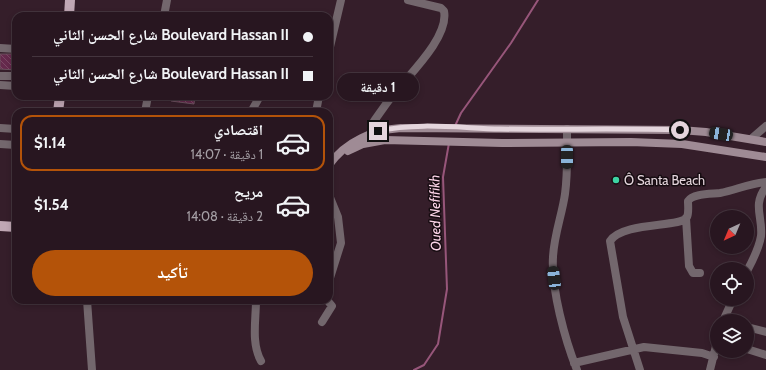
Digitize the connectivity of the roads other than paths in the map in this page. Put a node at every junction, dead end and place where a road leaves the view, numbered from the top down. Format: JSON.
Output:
{"nodes":[{"id":1,"x":70,"y":0,"type":"edge"},
{"id":2,"x":167,"y":0,"type":"edge"},
{"id":3,"x":341,"y":0,"type":"edge"},
{"id":4,"x":408,"y":0,"type":"edge"},
{"id":5,"x":69,"y":12,"type":"edge"},
{"id":6,"x":165,"y":12,"type":"edge"},
{"id":7,"x":333,"y":28,"type":"edge"},
{"id":8,"x":0,"y":48,"type":"edge"},
{"id":9,"x":12,"y":49,"type":"edge"},
{"id":10,"x":0,"y":76,"type":"edge"},
{"id":11,"x":12,"y":76,"type":"edge"},
{"id":12,"x":0,"y":85,"type":"edge"},
{"id":13,"x":12,"y":86,"type":"edge"},
{"id":14,"x":374,"y":121,"type":"dead end"},
{"id":15,"x":766,"y":126,"type":"edge"},
{"id":16,"x":0,"y":128,"type":"edge"},
{"id":17,"x":12,"y":129,"type":"edge"},
{"id":18,"x":567,"y":129,"type":"junction"},
{"id":19,"x":750,"y":139,"type":"junction"},
{"id":20,"x":766,"y":142,"type":"edge"},
{"id":21,"x":567,"y":143,"type":"junction"},
{"id":22,"x":0,"y":144,"type":"edge"},
{"id":23,"x":12,"y":145,"type":"edge"},
{"id":24,"x":333,"y":155,"type":"edge"},
{"id":25,"x":333,"y":156,"type":"edge"},
{"id":26,"x":766,"y":157,"type":"edge"},
{"id":27,"x":766,"y":182,"type":"edge"},
{"id":28,"x":766,"y":187,"type":"edge"},
{"id":29,"x":333,"y":205,"type":"edge"},
{"id":30,"x":686,"y":218,"type":"junction"},
{"id":31,"x":751,"y":262,"type":"edge"},
{"id":32,"x":333,"y":268,"type":"edge"},
{"id":33,"x":700,"y":273,"type":"dead end"},
{"id":34,"x":87,"y":304,"type":"edge"},
{"id":35,"x":256,"y":304,"type":"edge"},
{"id":36,"x":330,"y":304,"type":"edge"},
{"id":37,"x":322,"y":322,"type":"dead end"},
{"id":38,"x":754,"y":329,"type":"edge"},
{"id":39,"x":766,"y":332,"type":"edge"},
{"id":40,"x":632,"y":350,"type":"junction"},
{"id":41,"x":754,"y":351,"type":"edge"},
{"id":42,"x":710,"y":355,"type":"edge"},
{"id":43,"x":766,"y":355,"type":"edge"},
{"id":44,"x":713,"y":358,"type":"edge"},
{"id":45,"x":261,"y":361,"type":"dead end"},
{"id":46,"x":576,"y":366,"type":"edge"},
{"id":47,"x":92,"y":370,"type":"edge"},
{"id":48,"x":640,"y":370,"type":"edge"},
{"id":49,"x":710,"y":370,"type":"edge"}],
"edges":[{"from":1,"to":5,"type":"main road"},
{"from":2,"to":6,"type":"street"},
{"from":3,"to":7,"type":"street"},
{"from":4,"to":14,"type":"street"},
{"from":8,"to":9,"type":"street"},
{"from":10,"to":11,"type":"street"},
{"from":12,"to":13,"type":"street"},
{"from":15,"to":19,"type":"street"},
{"from":16,"to":17,"type":"street"},
{"from":18,"to":19,"type":"main road"},
{"from":18,"to":21,"type":"street"},
{"from":18,"to":24,"type":"main road"},
{"from":19,"to":20,"type":"main road"},
{"from":21,"to":25,"type":"main road"},
{"from":21,"to":26,"type":"main road"},
{"from":21,"to":46,"type":"street"},
{"from":22,"to":23,"type":"street"},
{"from":27,"to":30,"type":"street"},
{"from":28,"to":31,"type":"street"},
{"from":29,"to":32,"type":"street"},
{"from":30,"to":33,"type":"street"},
{"from":30,"to":40,"type":"street"},
{"from":34,"to":47,"type":"street"},
{"from":35,"to":45,"type":"street"},
{"from":36,"to":37,"type":"street"},
{"from":38,"to":39,"type":"street"},
{"from":40,"to":42,"type":"street"},
{"from":40,"to":46,"type":"street"},
{"from":40,"to":48,"type":"street"},
{"from":41,"to":43,"type":"street"},
{"from":44,"to":49,"type":"street"}]}
